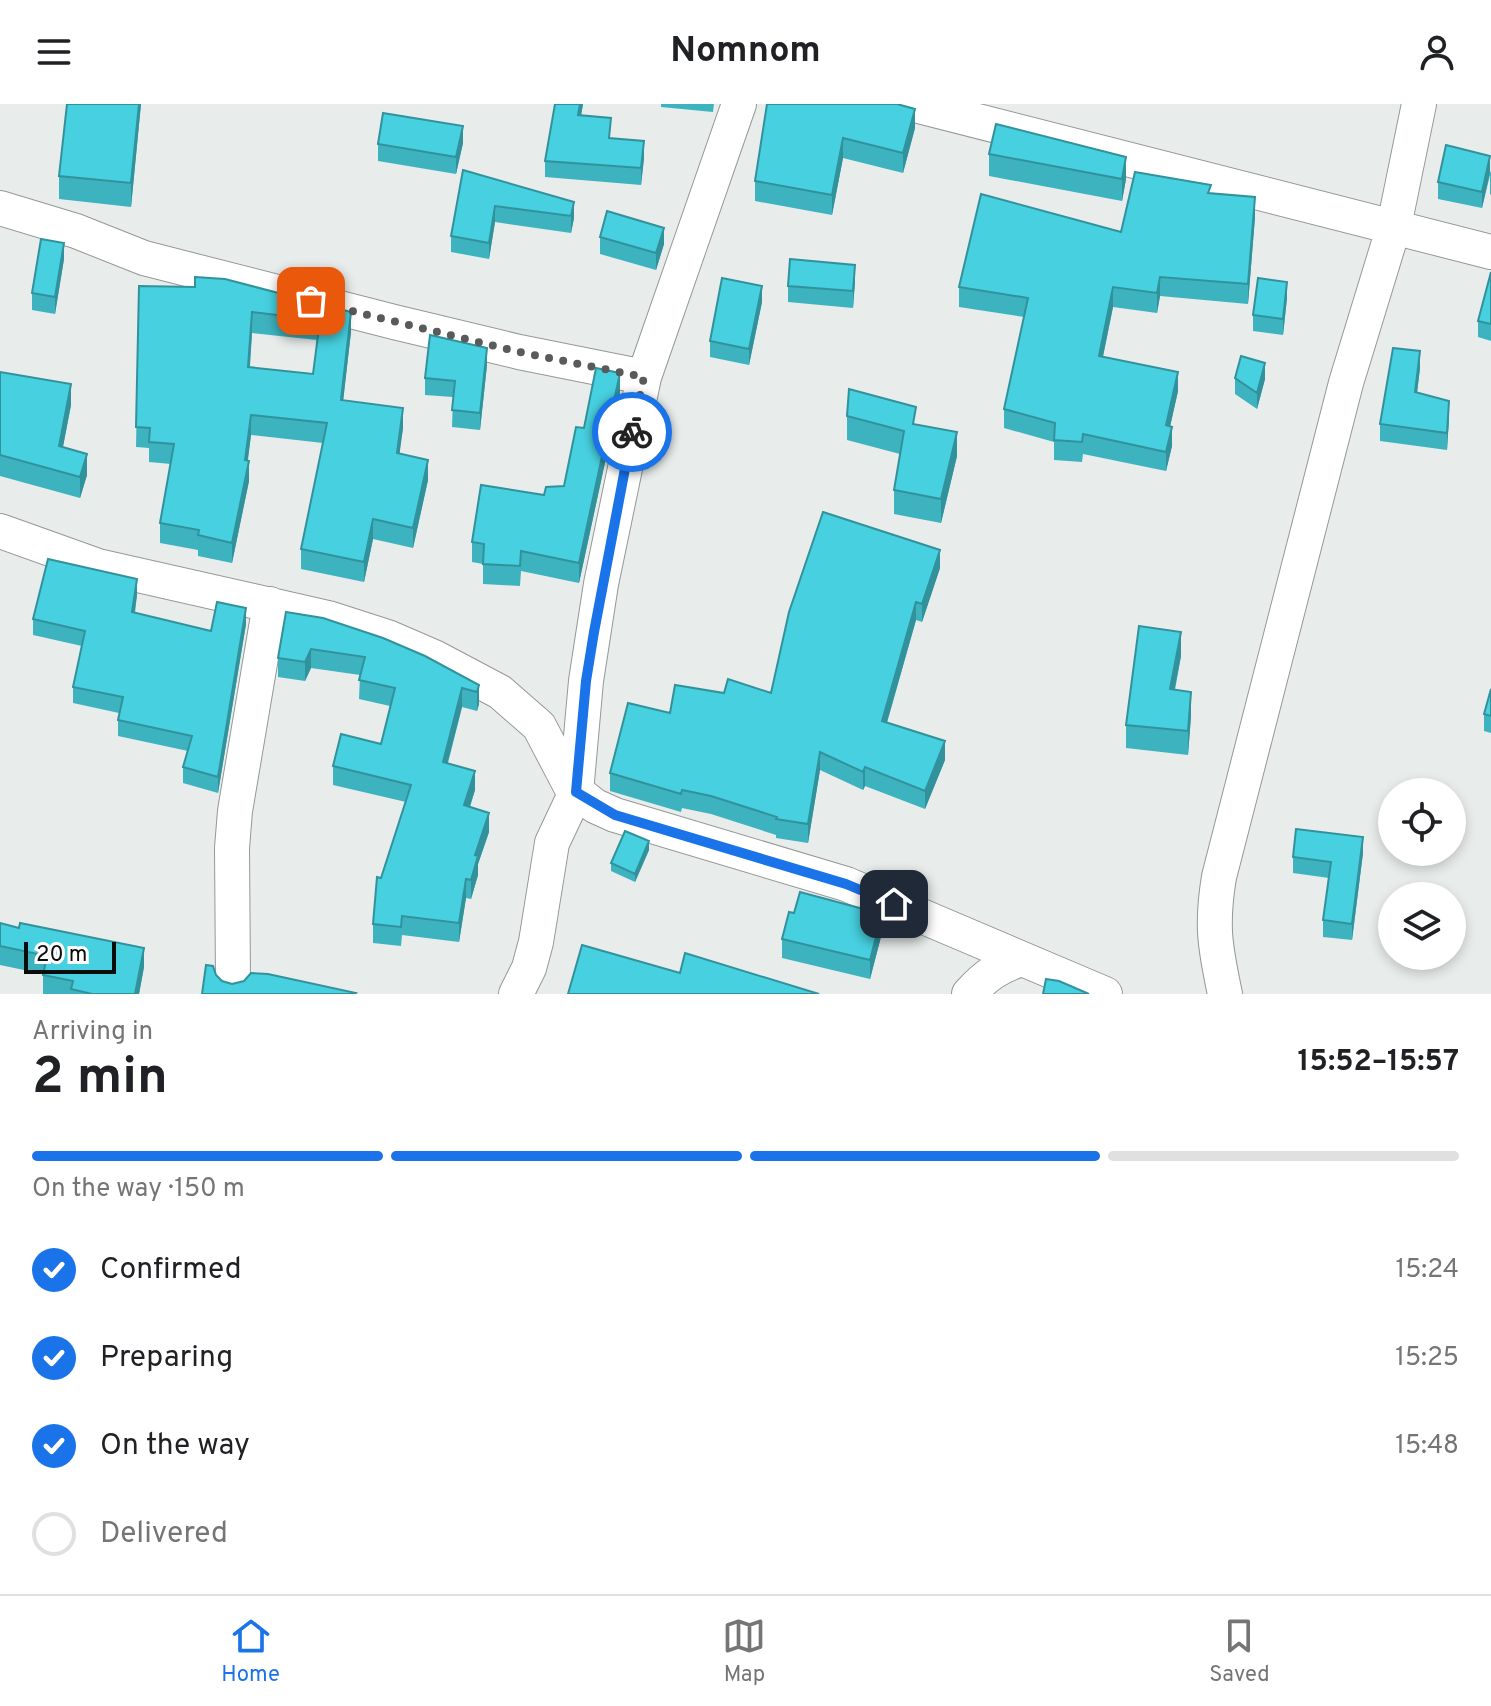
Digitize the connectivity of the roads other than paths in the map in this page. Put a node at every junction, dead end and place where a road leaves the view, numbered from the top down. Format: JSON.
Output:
{"nodes":[{"id":1,"x":739,"y":104,"type":"edge"},
{"id":2,"x":911,"y":104,"type":"edge"},
{"id":3,"x":1419,"y":104,"type":"edge"},
{"id":4,"x":0,"y":208,"type":"edge"},
{"id":5,"x":1394,"y":226,"type":"junction"},
{"id":6,"x":1491,"y":252,"type":"edge"},
{"id":7,"x":644,"y":377,"type":"junction"},
{"id":8,"x":0,"y":531,"type":"edge"},
{"id":9,"x":270,"y":604,"type":"junction"},
{"id":10,"x":576,"y":792,"type":"junction"},
{"id":11,"x":1022,"y":959,"type":"junction"},
{"id":12,"x":233,"y":982,"type":"edge"},
{"id":13,"x":516,"y":994,"type":"edge"},
{"id":14,"x":969,"y":994,"type":"edge"},
{"id":15,"x":1105,"y":994,"type":"edge"},
{"id":16,"x":1225,"y":994,"type":"edge"}],
"edges":[{"from":1,"to":7,"type":"street"},
{"from":2,"to":5,"type":"street"},
{"from":3,"to":5,"type":"street"},
{"from":4,"to":7,"type":"street"},
{"from":5,"to":6,"type":"street"},
{"from":5,"to":16,"type":"street"},
{"from":7,"to":10,"type":"street"},
{"from":8,"to":9,"type":"street"},
{"from":9,"to":10,"type":"street"},
{"from":9,"to":12,"type":"street"},
{"from":10,"to":11,"type":"street"},
{"from":10,"to":13,"type":"street"},
{"from":11,"to":14,"type":"street"},
{"from":11,"to":15,"type":"street"}]}
